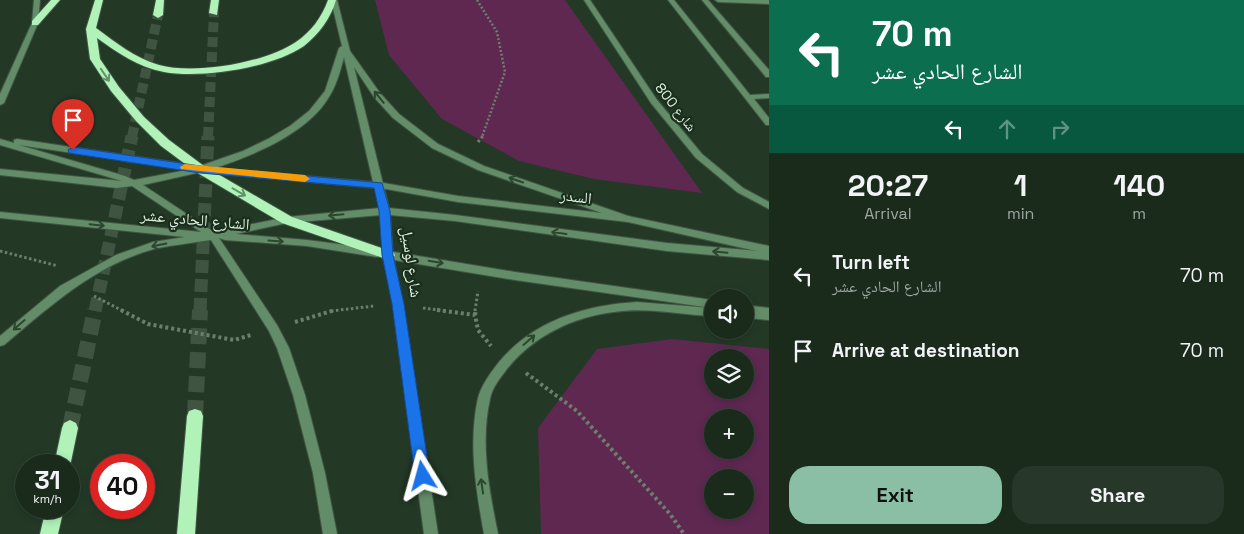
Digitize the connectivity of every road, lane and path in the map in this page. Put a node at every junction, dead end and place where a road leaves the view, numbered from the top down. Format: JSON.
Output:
{"nodes":[{"id":1,"x":37,"y":0,"type":"edge"},
{"id":2,"x":56,"y":0,"type":"edge"},
{"id":3,"x":99,"y":0,"type":"edge"},
{"id":4,"x":160,"y":0,"type":"edge"},
{"id":5,"x":216,"y":0,"type":"edge"},
{"id":6,"x":333,"y":0,"type":"edge"},
{"id":7,"x":477,"y":0,"type":"edge"},
{"id":8,"x":586,"y":0,"type":"edge"},
{"id":9,"x":671,"y":0,"type":"edge"},
{"id":10,"x":705,"y":0,"type":"edge"},
{"id":11,"x":718,"y":0,"type":"edge"},
{"id":12,"x":769,"y":2,"type":"edge"},
{"id":13,"x":214,"y":13,"type":"tunnel mouth"},
{"id":14,"x":158,"y":15,"type":"tunnel mouth"},
{"id":15,"x":35,"y":23,"type":"junction"},
{"id":16,"x":91,"y":29,"type":"junction"},
{"id":17,"x":344,"y":47,"type":"junction"},
{"id":18,"x":768,"y":72,"type":"edge"},
{"id":19,"x":769,"y":96,"type":"edge"},
{"id":20,"x":749,"y":97,"type":"junction"},
{"id":21,"x":0,"y":103,"type":"edge"},
{"id":22,"x":769,"y":123,"type":"edge"},
{"id":23,"x":0,"y":141,"type":"edge"},
{"id":24,"x":462,"y":160,"type":"junction"},
{"id":25,"x":200,"y":170,"type":"junction"},
{"id":26,"x":0,"y":172,"type":"edge"},
{"id":27,"x":134,"y":184,"type":"junction"},
{"id":28,"x":378,"y":185,"type":"junction"},
{"id":29,"x":769,"y":206,"type":"edge"},
{"id":30,"x":385,"y":211,"type":"junction"},
{"id":31,"x":0,"y":215,"type":"edge"},
{"id":32,"x":628,"y":219,"type":"junction"},
{"id":33,"x":286,"y":220,"type":"junction"},
{"id":34,"x":213,"y":236,"type":"junction"},
{"id":35,"x":769,"y":250,"type":"edge"},
{"id":36,"x":0,"y":251,"type":"edge"},
{"id":37,"x":388,"y":255,"type":"junction"},
{"id":38,"x":769,"y":256,"type":"edge"},
{"id":39,"x":76,"y":282,"type":"junction"},
{"id":40,"x":704,"y":303,"type":"edge"},
{"id":41,"x":704,"y":311,"type":"edge"},
{"id":42,"x":754,"y":311,"type":"edge"},
{"id":43,"x":754,"y":314,"type":"edge"},
{"id":44,"x":769,"y":314,"type":"edge"},
{"id":45,"x":273,"y":328,"type":"junction"},
{"id":46,"x":0,"y":342,"type":"edge"},
{"id":47,"x":507,"y":359,"type":"junction"},
{"id":48,"x":195,"y":416,"type":"tunnel mouth"},
{"id":49,"x":70,"y":428,"type":"tunnel mouth"},
{"id":50,"x":65,"y":454,"type":"edge"},
{"id":51,"x":52,"y":519,"type":"edge"},
{"id":52,"x":49,"y":534,"type":"edge"},
{"id":53,"x":186,"y":534,"type":"edge"},
{"id":54,"x":330,"y":534,"type":"edge"},
{"id":55,"x":431,"y":534,"type":"edge"},
{"id":56,"x":491,"y":534,"type":"edge"},
{"id":57,"x":684,"y":534,"type":"edge"}],
"edges":[{"from":1,"to":15,"type":"street"},
{"from":2,"to":15,"type":"highway"},
{"from":3,"to":16,"type":"highway"},
{"from":4,"to":14,"type":"highway"},
{"from":5,"to":13,"type":"highway"},
{"from":6,"to":16,"type":"highway"},
{"from":6,"to":17,"type":"street","name":"شارع لوسيل"},
{"from":7,"to":24,"type":"path"},
{"from":8,"to":29,"type":"street","name":"شارع 800"},
{"from":9,"to":20,"type":"street"},
{"from":10,"to":18,"type":"street"},
{"from":11,"to":12,"type":"street"},
{"from":15,"to":21,"type":"street"},
{"from":16,"to":25,"type":"highway","one_way":true},
{"from":24,"to":17,"type":"street","one_way":true},
{"from":17,"to":25,"type":"street"},
{"from":17,"to":28,"type":"street","name":"شارع لوسيل"},
{"from":19,"to":20,"type":"street"},
{"from":20,"to":22,"type":"street"},
{"from":23,"to":25,"type":"street"},
{"from":23,"to":27,"type":"street"},
{"from":32,"to":24,"type":"street","one_way":true},
{"from":25,"to":27,"type":"street"},
{"from":25,"to":28,"type":"street"},
{"from":25,"to":33,"type":"highway","one_way":true},
{"from":26,"to":27,"type":"street"},
{"from":27,"to":34,"type":"street"},
{"from":28,"to":30,"type":"street","name":"شارع لوسيل"},
{"from":28,"to":32,"type":"street","name":"السدر"},
{"from":30,"to":33,"type":"street","one_way":true},
{"from":30,"to":37,"type":"street","name":"شارع لوسيل"},
{"from":38,"to":30,"type":"street","one_way":true},
{"from":31,"to":34,"type":"street","name":"الشارع الحادي عشر","one_way":true},
{"from":32,"to":35,"type":"street","name":"السدر"},
{"from":33,"to":34,"type":"street"},
{"from":33,"to":37,"type":"highway"},
{"from":34,"to":37,"type":"street","name":"الشارع الحادي عشر","one_way":true},
{"from":34,"to":39,"type":"street","one_way":true},
{"from":34,"to":45,"type":"street"},
{"from":36,"to":39,"type":"path"},
{"from":37,"to":40,"type":"street","one_way":true},
{"from":37,"to":55,"type":"street","name":"شارع لوسيل"},
{"from":39,"to":45,"type":"path"},
{"from":39,"to":46,"type":"street","one_way":true},
{"from":47,"to":41,"type":"street","one_way":true},
{"from":42,"to":44,"type":"street"},
{"from":43,"to":44,"type":"street"},
{"from":45,"to":54,"type":"street"},
{"from":56,"to":47,"type":"street","one_way":true},
{"from":47,"to":57,"type":"path"},
{"from":48,"to":53,"type":"highway"},
{"from":49,"to":50,"type":"highway"},
{"from":51,"to":52,"type":"highway"}]}
